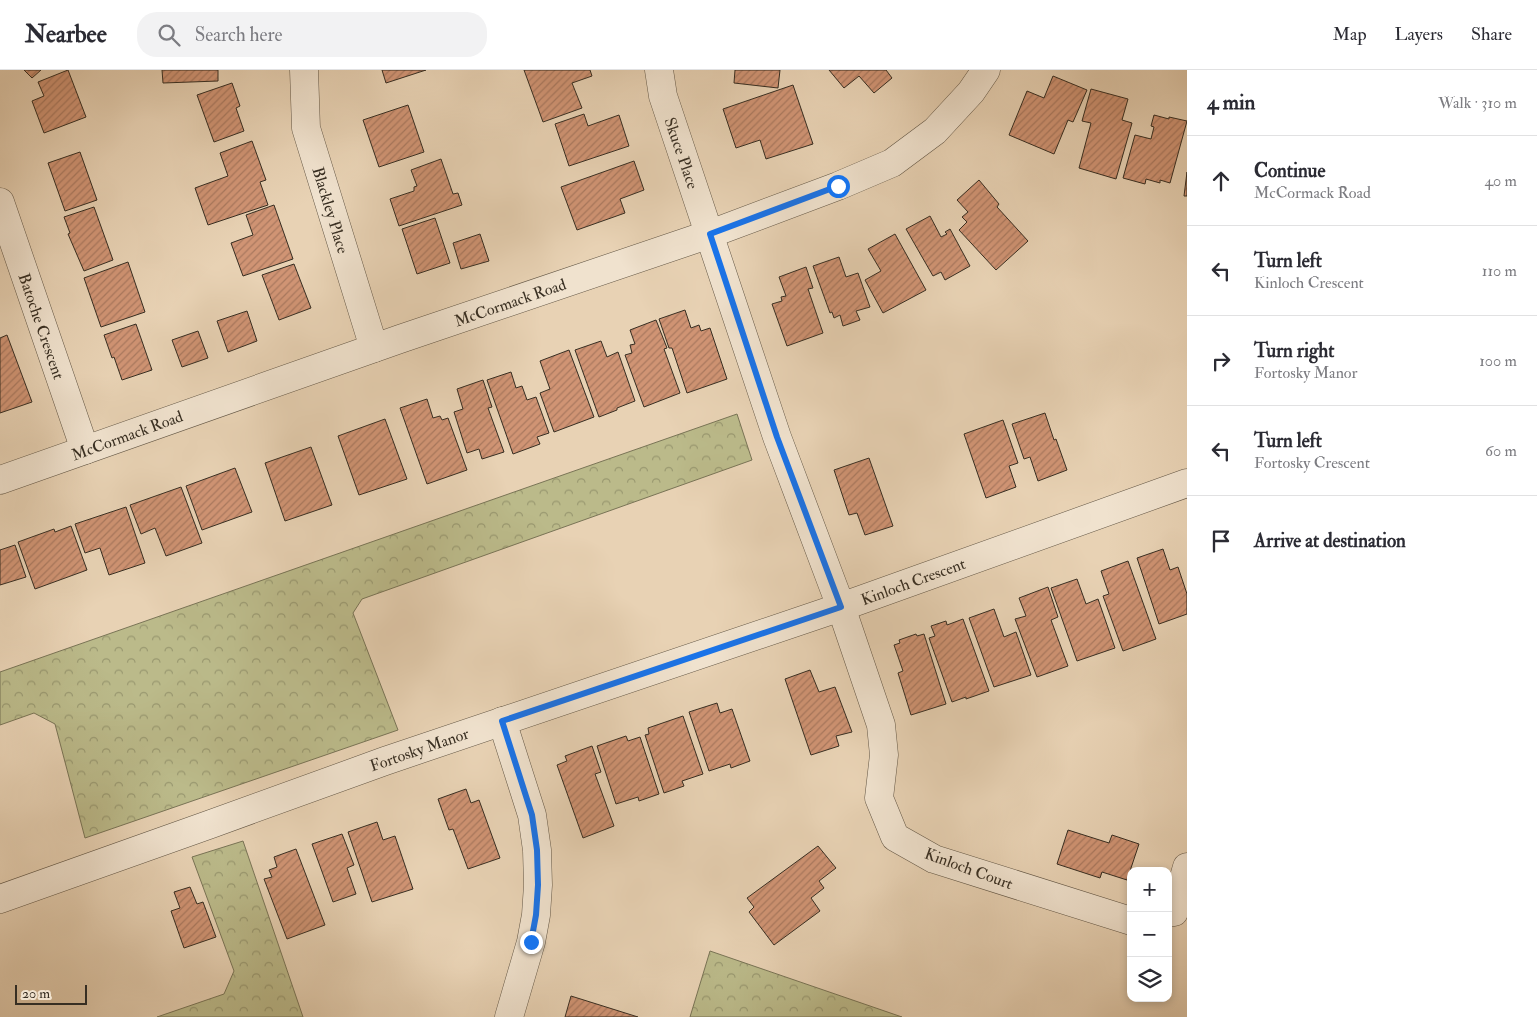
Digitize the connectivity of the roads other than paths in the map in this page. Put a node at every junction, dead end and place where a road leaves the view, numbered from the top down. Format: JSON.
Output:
{"nodes":[{"id":1,"x":304,"y":70,"type":"edge"},
{"id":2,"x":659,"y":70,"type":"edge"},
{"id":3,"x":986,"y":70,"type":"edge"},
{"id":4,"x":0,"y":202,"type":"edge"},
{"id":5,"x":710,"y":234,"type":"junction"},
{"id":6,"x":374,"y":348,"type":"junction"},
{"id":7,"x":85,"y":450,"type":"junction"},
{"id":8,"x":0,"y":480,"type":"edge"},
{"id":9,"x":1187,"y":483,"type":"edge"},
{"id":10,"x":841,"y":607,"type":"junction"},
{"id":11,"x":502,"y":721,"type":"junction"},
{"id":12,"x":1187,"y":867,"type":"edge"},
{"id":13,"x":0,"y":899,"type":"edge"},
{"id":14,"x":1172,"y":912,"type":"edge"},
{"id":15,"x":1127,"y":920,"type":"edge"},
{"id":16,"x":509,"y":1017,"type":"edge"}],
"edges":[{"from":1,"to":6,"type":"street","name":"Blackley Place"},
{"from":2,"to":5,"type":"street","name":"Skuce Place"},
{"from":3,"to":5,"type":"street","name":"McCormack Road"},
{"from":4,"to":7,"type":"street","name":"Batoche Crescent"},
{"from":5,"to":6,"type":"street","name":"McCormack Road"},
{"from":5,"to":10,"type":"street","name":"Kinloch Crescent"},
{"from":6,"to":7,"type":"street","name":"McCormack Road"},
{"from":7,"to":8,"type":"street","name":"McCormack Road"},
{"from":9,"to":10,"type":"street","name":"Kinloch Crescent"},
{"from":10,"to":11,"type":"street","name":"Fortosky Manor"},
{"from":10,"to":15,"type":"street","name":"Kinloch Court"},
{"from":11,"to":13,"type":"street","name":"Fortosky Manor"},
{"from":11,"to":16,"type":"street"},
{"from":12,"to":14,"type":"street"}]}
